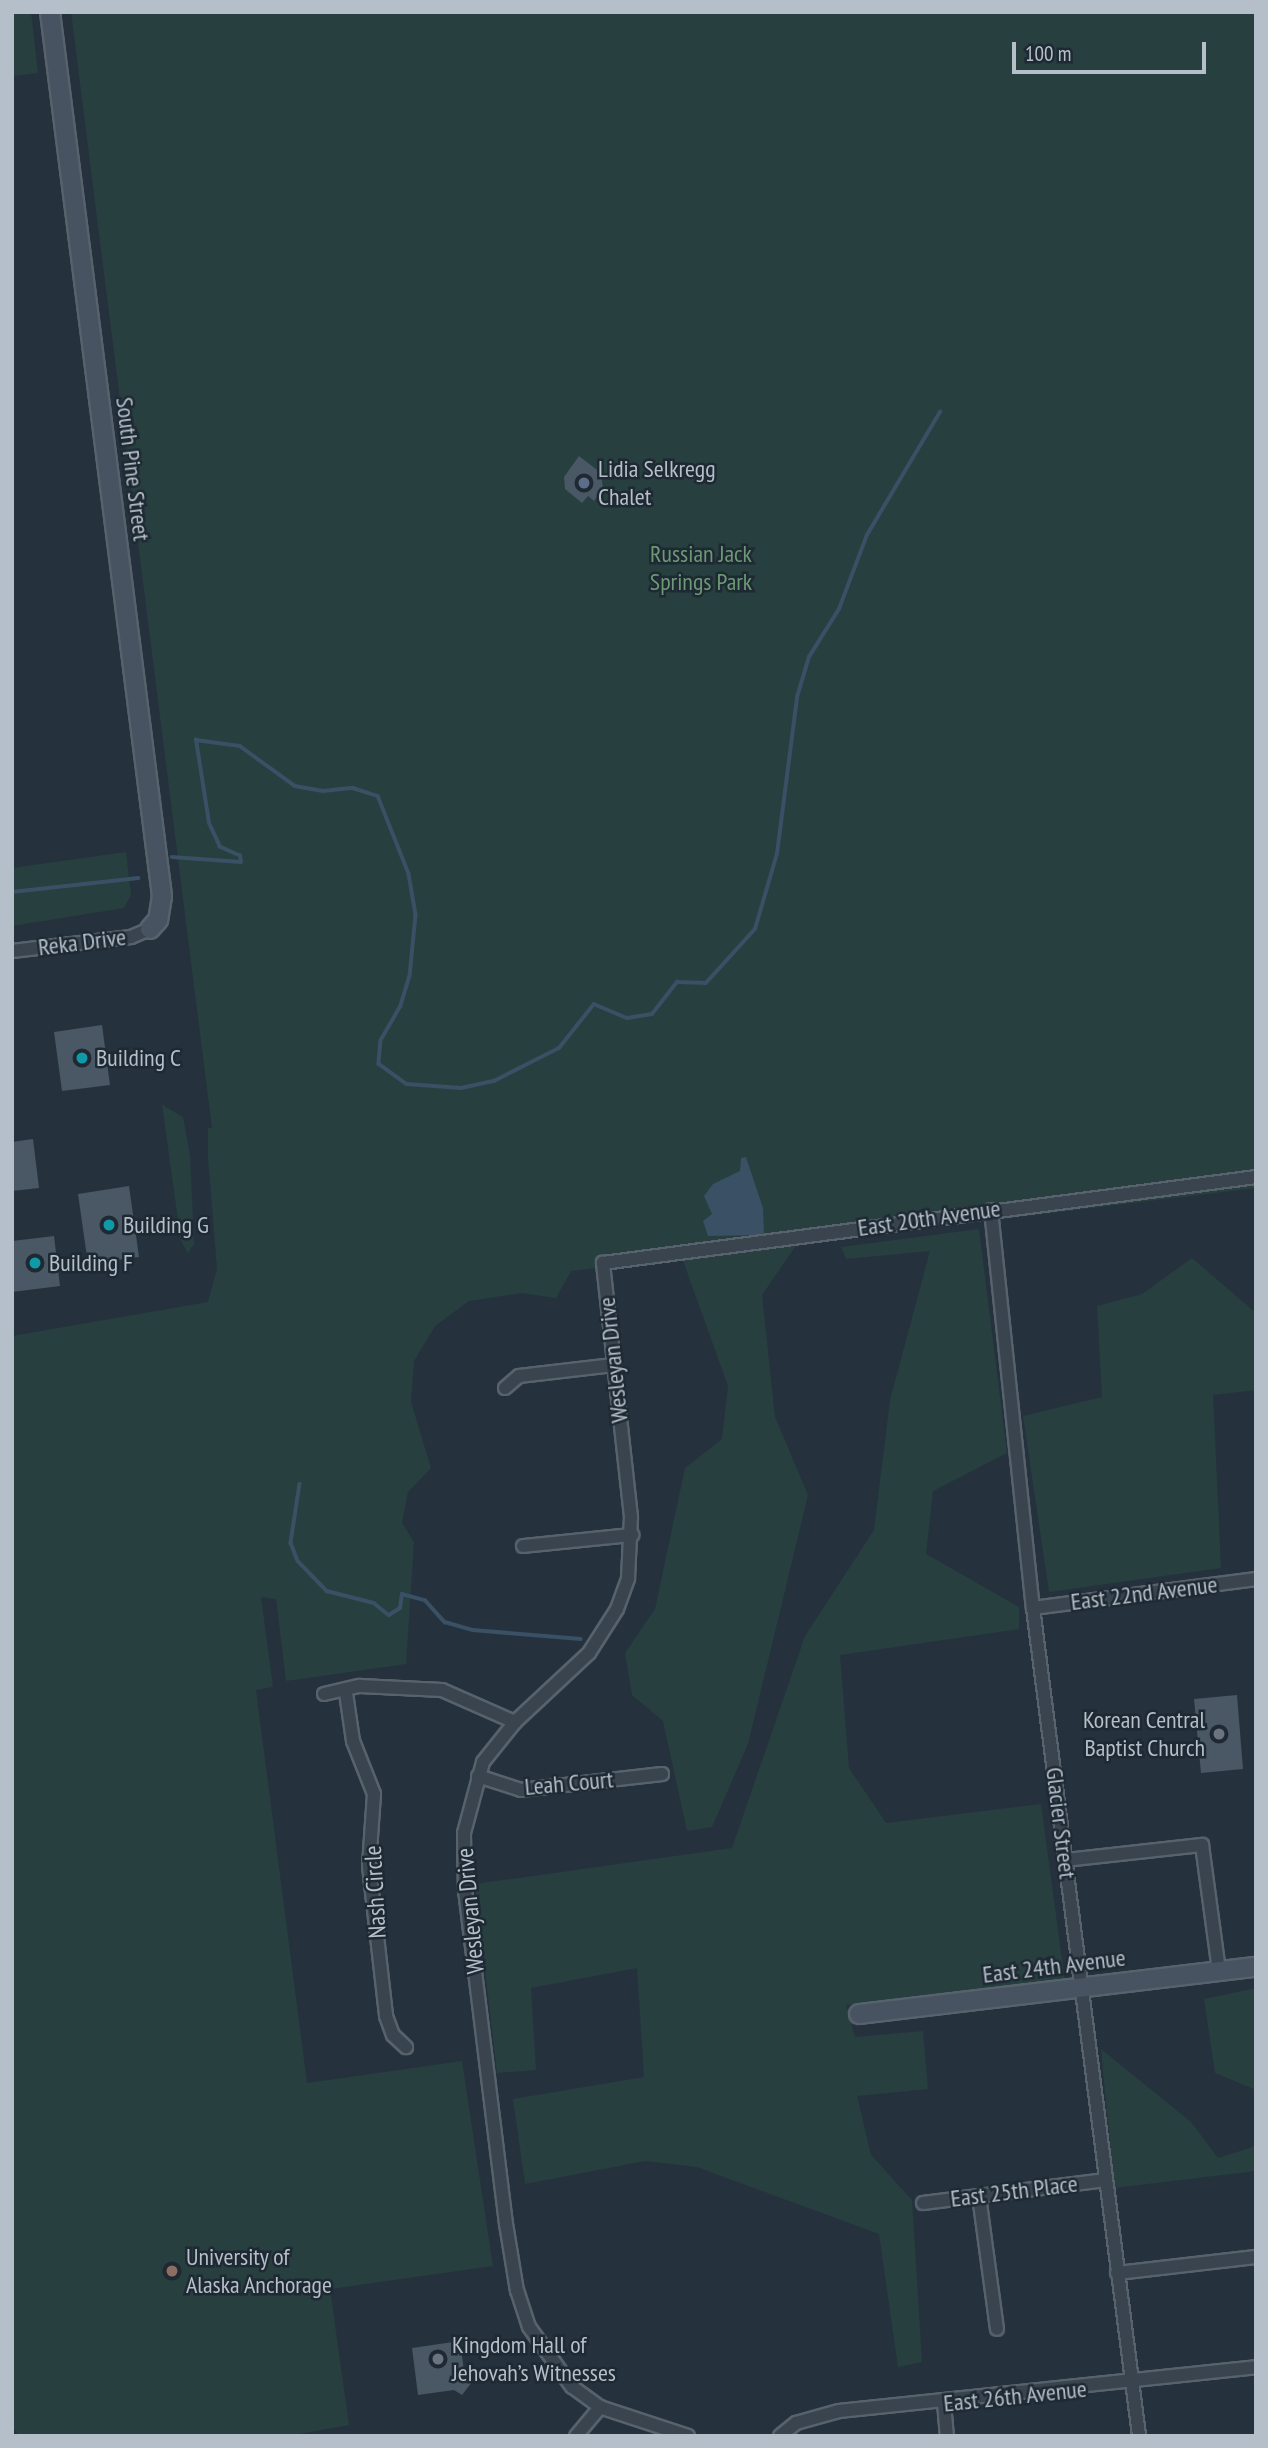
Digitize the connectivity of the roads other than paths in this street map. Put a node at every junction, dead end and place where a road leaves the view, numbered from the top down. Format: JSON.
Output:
{"nodes":[{"id":1,"x":50,"y":12,"type":"edge"},
{"id":2,"x":150,"y":929,"type":"joint"},
{"id":3,"x":12,"y":951,"type":"edge"},
{"id":4,"x":1256,"y":1177,"type":"edge"},
{"id":5,"x":991,"y":1210,"type":"junction"},
{"id":6,"x":603,"y":1263,"type":"joint"},
{"id":7,"x":613,"y":1365,"type":"junction"},
{"id":8,"x":505,"y":1388,"type":"dead end"},
{"id":9,"x":632,"y":1535,"type":"junction"},
{"id":10,"x":523,"y":1546,"type":"dead end"},
{"id":11,"x":1256,"y":1579,"type":"edge"},
{"id":12,"x":1033,"y":1608,"type":"junction"},
{"id":13,"x":324,"y":1693,"type":"dead end"},
{"id":14,"x":346,"y":1693,"type":"junction"},
{"id":15,"x":514,"y":1722,"type":"junction"},
{"id":16,"x":663,"y":1774,"type":"dead end"},
{"id":17,"x":478,"y":1776,"type":"junction"},
{"id":18,"x":1066,"y":1860,"type":"junction"},
{"id":19,"x":1256,"y":1966,"type":"edge"},
{"id":20,"x":1219,"y":1971,"type":"junction"},
{"id":21,"x":1082,"y":1987,"type":"junction"},
{"id":22,"x":859,"y":2014,"type":"dead end"},
{"id":23,"x":406,"y":2047,"type":"dead end"},
{"id":24,"x":1104,"y":2180,"type":"junction"},
{"id":25,"x":979,"y":2196,"type":"junction"},
{"id":26,"x":923,"y":2203,"type":"dead end"},
{"id":27,"x":1255,"y":2257,"type":"edge"},
{"id":28,"x":1117,"y":2273,"type":"junction"},
{"id":29,"x":997,"y":2329,"type":"dead end"},
{"id":30,"x":1256,"y":2367,"type":"edge"},
{"id":31,"x":1132,"y":2384,"type":"junction"},
{"id":32,"x":944,"y":2403,"type":"junction"},
{"id":33,"x":600,"y":2407,"type":"junction"},
{"id":34,"x":576,"y":2436,"type":"edge"},
{"id":35,"x":688,"y":2436,"type":"edge"},
{"id":36,"x":780,"y":2436,"type":"edge"},
{"id":37,"x":947,"y":2436,"type":"edge"},
{"id":38,"x":1139,"y":2436,"type":"edge"}],
"edges":[{"from":1,"to":2,"type":"street","name":"South Pine Street"},
{"from":2,"to":3,"type":"street","name":"Reka Drive"},
{"from":4,"to":5,"type":"street","name":"East 20th Avenue"},
{"from":5,"to":6,"type":"street","name":"East 20th Avenue"},
{"from":5,"to":12,"type":"street","name":"Glacier Street"},
{"from":6,"to":7,"type":"street","name":"Wesleyan Drive"},
{"from":7,"to":8,"type":"street"},
{"from":7,"to":9,"type":"street","name":"Wesleyan Drive"},
{"from":9,"to":10,"type":"street"},
{"from":9,"to":15,"type":"street","name":"Wesleyan Drive"},
{"from":11,"to":12,"type":"street","name":"East 22nd Avenue"},
{"from":12,"to":18,"type":"street","name":"Glacier Street"},
{"from":13,"to":14,"type":"street"},
{"from":14,"to":15,"type":"street"},
{"from":14,"to":23,"type":"street","name":"Nash Circle"},
{"from":15,"to":17,"type":"street","name":"Wesleyan Drive"},
{"from":16,"to":17,"type":"street","name":"Leah Court"},
{"from":17,"to":33,"type":"street","name":"Wesleyan Drive"},
{"from":18,"to":20,"type":"street"},
{"from":18,"to":21,"type":"street","name":"Glacier Street"},
{"from":19,"to":20,"type":"street","name":"East 24th Avenue"},
{"from":20,"to":21,"type":"street","name":"East 24th Avenue"},
{"from":21,"to":22,"type":"street","name":"East 24th Avenue"},
{"from":21,"to":24,"type":"street","name":"Glacier Street"},
{"from":24,"to":25,"type":"street","name":"East 25th Place"},
{"from":24,"to":28,"type":"street","name":"Glacier Street"},
{"from":25,"to":26,"type":"street","name":"East 25th Place"},
{"from":25,"to":29,"type":"street"},
{"from":27,"to":28,"type":"street"},
{"from":28,"to":31,"type":"street","name":"Glacier Street"},
{"from":30,"to":31,"type":"street","name":"East 26th Avenue"},
{"from":31,"to":32,"type":"street","name":"East 26th Avenue"},
{"from":31,"to":38,"type":"street","name":"Glacier Street"},
{"from":32,"to":36,"type":"street","name":"East 26th Avenue"},
{"from":32,"to":37,"type":"street"},
{"from":33,"to":34,"type":"street"},
{"from":33,"to":35,"type":"street","name":"Wesleyan Drive"}]}
